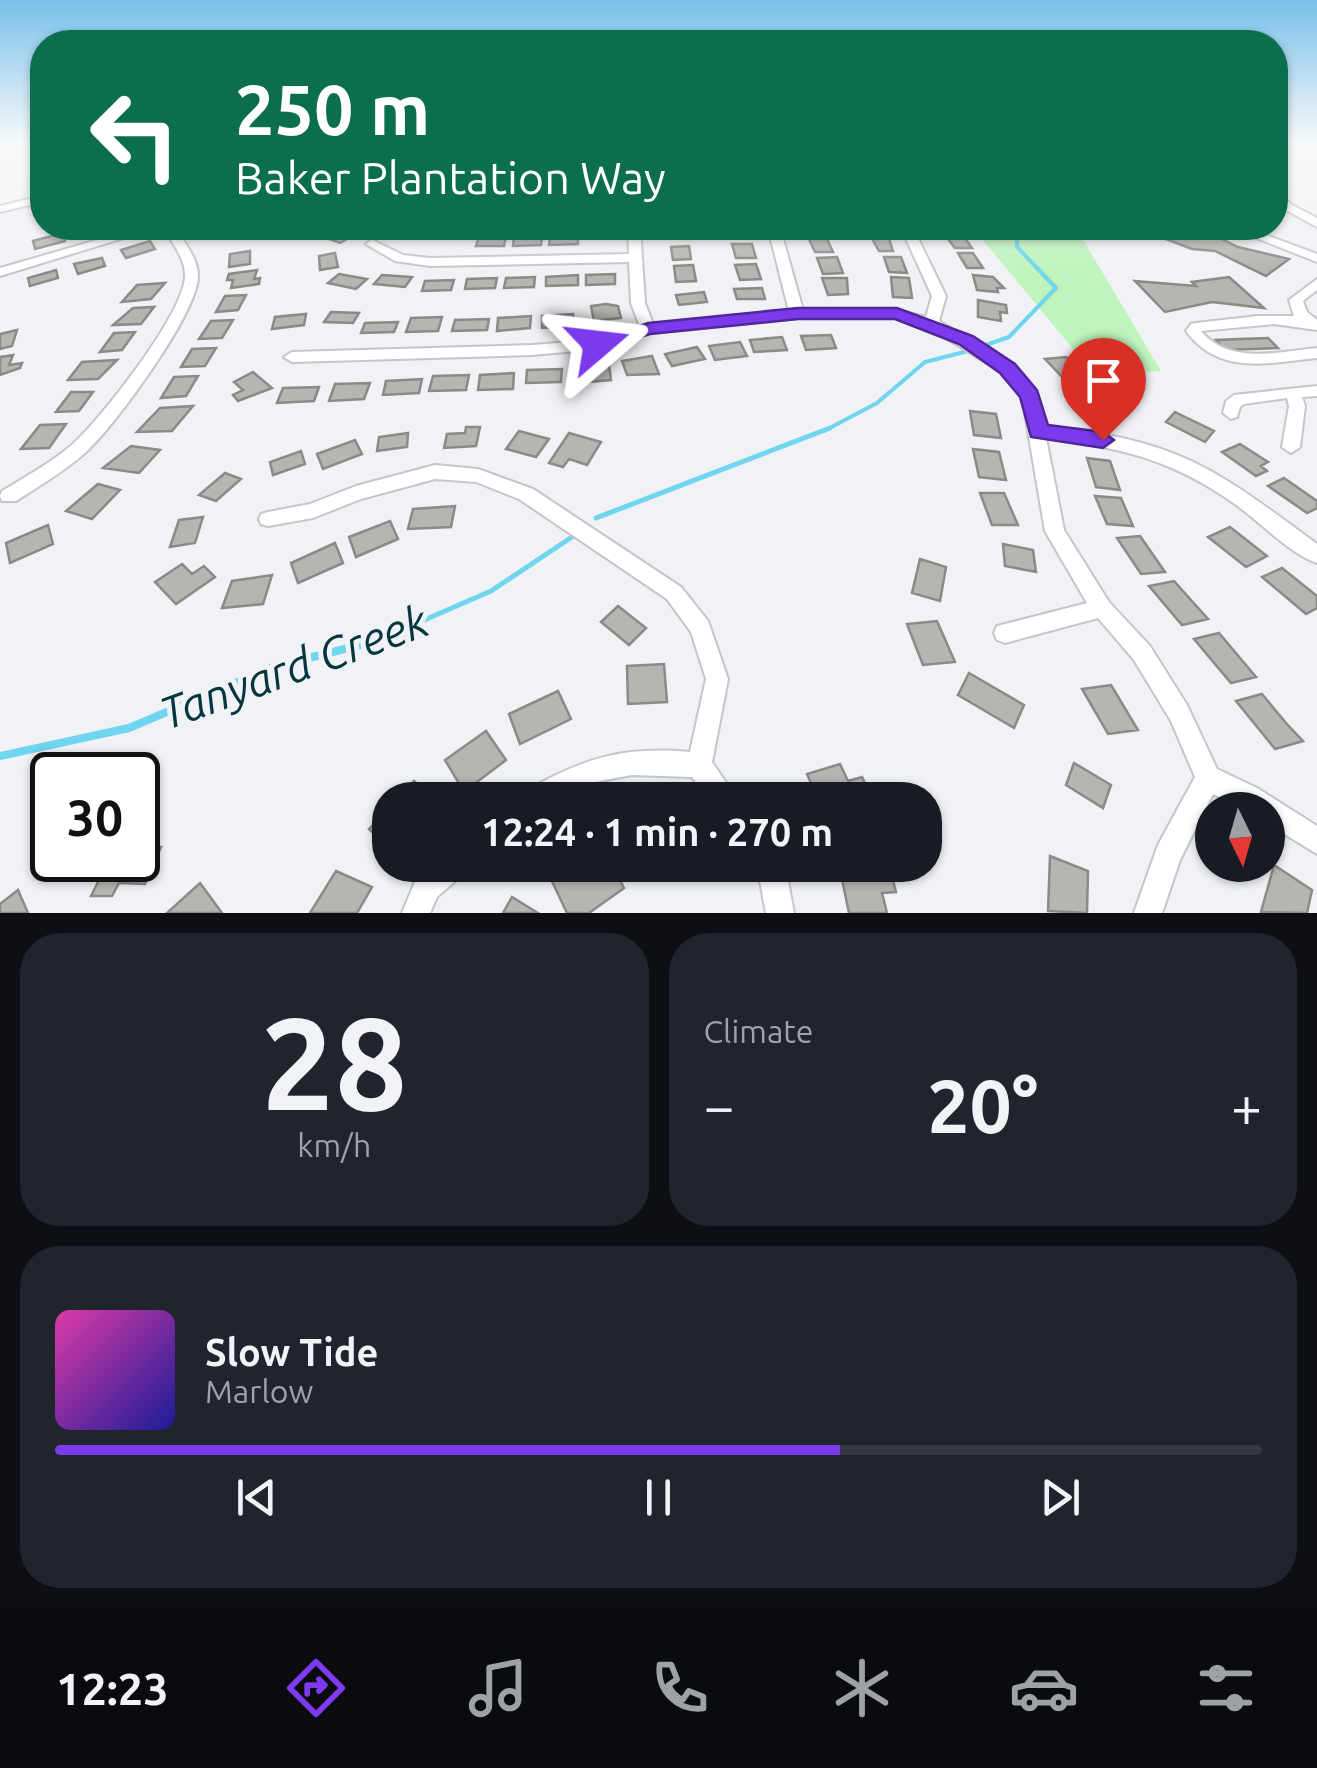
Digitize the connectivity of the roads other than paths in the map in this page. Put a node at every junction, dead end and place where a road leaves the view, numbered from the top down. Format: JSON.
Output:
{"nodes":[{"id":1,"x":30,"y":202,"type":"edge"},
{"id":2,"x":1288,"y":207,"type":"edge"},
{"id":3,"x":0,"y":209,"type":"edge"},
{"id":4,"x":1317,"y":223,"type":"edge"},
{"id":5,"x":109,"y":240,"type":"edge"},
{"id":6,"x":179,"y":240,"type":"edge"},
{"id":7,"x":634,"y":240,"type":"edge"},
{"id":8,"x":777,"y":240,"type":"edge"},
{"id":9,"x":913,"y":240,"type":"edge"},
{"id":10,"x":1270,"y":240,"type":"edge"},
{"id":11,"x":1317,"y":242,"type":"edge"},
{"id":12,"x":372,"y":244,"type":"dead end"},
{"id":13,"x":1310,"y":255,"type":"edge"},
{"id":14,"x":634,"y":258,"type":"junction"},
{"id":15,"x":0,"y":272,"type":"edge"},
{"id":16,"x":1317,"y":283,"type":"edge"},
{"id":17,"x":798,"y":314,"type":"junction"},
{"id":18,"x":931,"y":323,"type":"junction"},
{"id":19,"x":1315,"y":325,"type":"edge"},
{"id":20,"x":648,"y":329,"type":"junction"},
{"id":21,"x":1317,"y":353,"type":"edge"},
{"id":22,"x":292,"y":357,"type":"dead end"},
{"id":23,"x":1317,"y":391,"type":"edge"},
{"id":24,"x":1293,"y":392,"type":"junction"},
{"id":25,"x":1230,"y":413,"type":"dead end"},
{"id":26,"x":1039,"y":432,"type":"junction"},
{"id":27,"x":1291,"y":447,"type":"dead end"},
{"id":28,"x":9,"y":496,"type":"dead end"},
{"id":29,"x":268,"y":519,"type":"dead end"},
{"id":30,"x":1317,"y":555,"type":"edge"},
{"id":31,"x":1102,"y":608,"type":"junction"},
{"id":32,"x":1005,"y":634,"type":"dead end"},
{"id":33,"x":699,"y":765,"type":"junction"},
{"id":34,"x":1208,"y":778,"type":"junction"},
{"id":35,"x":564,"y":782,"type":"edge"},
{"id":36,"x":712,"y":782,"type":"edge"},
{"id":37,"x":1317,"y":841,"type":"edge"},
{"id":38,"x":434,"y":882,"type":"edge"},
{"id":39,"x":774,"y":882,"type":"edge"},
{"id":40,"x":416,"y":913,"type":"edge"},
{"id":41,"x":780,"y":913,"type":"edge"},
{"id":42,"x":1148,"y":913,"type":"edge"}],
"edges":[{"from":1,"to":3,"type":"street"},
{"from":2,"to":4,"type":"street"},
{"from":5,"to":15,"type":"street"},
{"from":6,"to":28,"type":"street"},
{"from":7,"to":14,"type":"street"},
{"from":8,"to":17,"type":"street"},
{"from":9,"to":18,"type":"street"},
{"from":10,"to":13,"type":"street"},
{"from":11,"to":13,"type":"street"},
{"from":12,"to":14,"type":"street"},
{"from":14,"to":20,"type":"street"},
{"from":16,"to":19,"type":"street"},
{"from":17,"to":18,"type":"street"},
{"from":17,"to":20,"type":"street"},
{"from":18,"to":26,"type":"street"},
{"from":19,"to":21,"type":"street"},
{"from":20,"to":22,"type":"street"},
{"from":23,"to":24,"type":"street"},
{"from":24,"to":25,"type":"street"},
{"from":24,"to":27,"type":"street"},
{"from":26,"to":30,"type":"street"},
{"from":26,"to":31,"type":"street"},
{"from":29,"to":33,"type":"street"},
{"from":31,"to":32,"type":"street"},
{"from":31,"to":34,"type":"street"},
{"from":33,"to":35,"type":"street"},
{"from":33,"to":36,"type":"street"},
{"from":34,"to":37,"type":"street"},
{"from":34,"to":42,"type":"street"},
{"from":38,"to":40,"type":"street"},
{"from":39,"to":41,"type":"street"}]}
